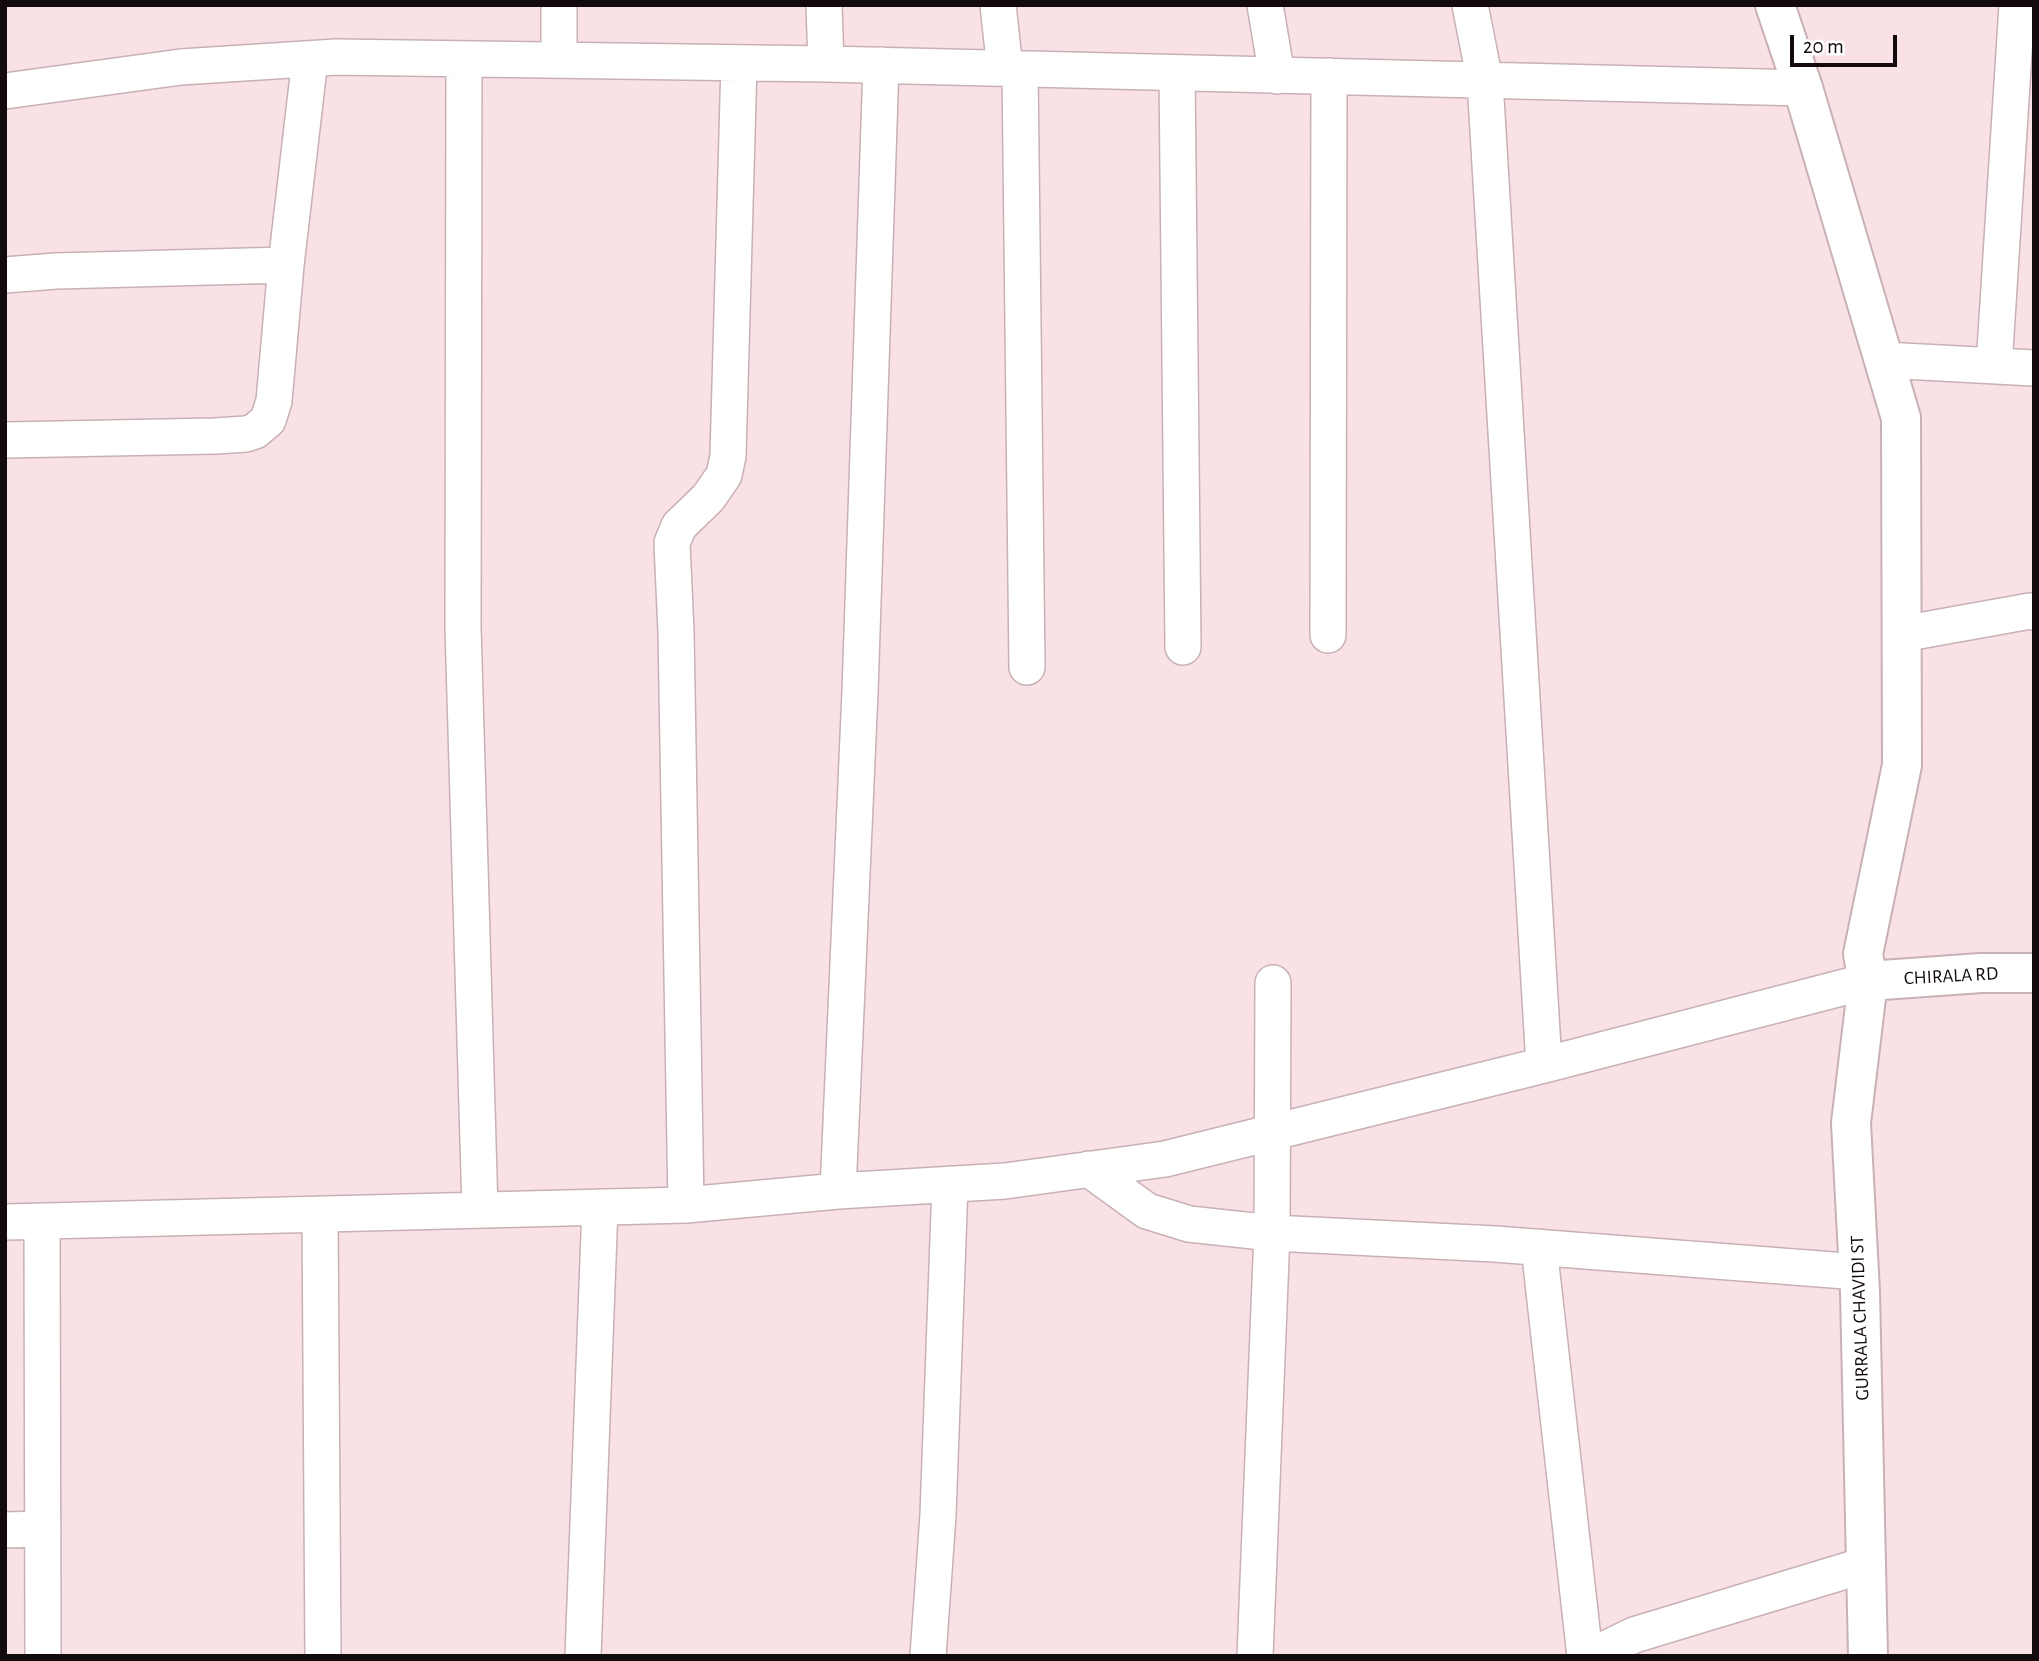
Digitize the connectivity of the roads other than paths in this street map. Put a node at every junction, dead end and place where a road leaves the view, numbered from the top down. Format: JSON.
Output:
{"nodes":[{"id":1,"x":559,"y":5,"type":"edge"},
{"id":2,"x":824,"y":5,"type":"edge"},
{"id":3,"x":998,"y":5,"type":"edge"},
{"id":4,"x":1265,"y":5,"type":"edge"},
{"id":5,"x":1470,"y":5,"type":"edge"},
{"id":6,"x":1775,"y":5,"type":"edge"},
{"id":7,"x":2017,"y":5,"type":"edge"},
{"id":8,"x":310,"y":59,"type":"junction"},
{"id":9,"x":464,"y":59,"type":"junction"},
{"id":10,"x":559,"y":60,"type":"junction"},
{"id":11,"x":739,"y":63,"type":"junction"},
{"id":12,"x":826,"y":64,"type":"junction"},
{"id":13,"x":881,"y":65,"type":"junction"},
{"id":14,"x":1012,"y":69,"type":"junction"},
{"id":15,"x":1177,"y":73,"type":"junction"},
{"id":16,"x":1277,"y":75,"type":"junction"},
{"id":17,"x":1329,"y":76,"type":"junction"},
{"id":18,"x":1485,"y":80,"type":"junction"},
{"id":19,"x":1803,"y":88,"type":"junction"},
{"id":20,"x":5,"y":91,"type":"edge"},
{"id":21,"x":286,"y":265,"type":"junction"},
{"id":22,"x":5,"y":275,"type":"edge"},
{"id":23,"x":1884,"y":360,"type":"junction"},
{"id":24,"x":1994,"y":366,"type":"junction"},
{"id":25,"x":2034,"y":369,"type":"edge"},
{"id":26,"x":5,"y":440,"type":"edge"},
{"id":27,"x":2034,"y":612,"type":"edge"},
{"id":28,"x":1902,"y":634,"type":"junction"},
{"id":29,"x":1328,"y":635,"type":"dead end"},
{"id":30,"x":1182,"y":647,"type":"dead end"},
{"id":31,"x":1027,"y":667,"type":"dead end"},
{"id":32,"x":2034,"y":973,"type":"edge"},
{"id":33,"x":1868,"y":981,"type":"junction"},
{"id":34,"x":1273,"y":983,"type":"dead end"},
{"id":35,"x":1544,"y":1065,"type":"junction"},
{"id":36,"x":1272,"y":1132,"type":"junction"},
{"id":37,"x":1089,"y":1169,"type":"junction"},
{"id":38,"x":950,"y":1184,"type":"junction"},
{"id":39,"x":838,"y":1191,"type":"junction"},
{"id":40,"x":686,"y":1205,"type":"junction"},
{"id":41,"x":600,"y":1207,"type":"junction"},
{"id":42,"x":480,"y":1210,"type":"junction"},
{"id":43,"x":320,"y":1214,"type":"junction"},
{"id":44,"x":42,"y":1221,"type":"junction"},
{"id":45,"x":5,"y":1222,"type":"edge"},
{"id":46,"x":1272,"y":1233,"type":"junction"},
{"id":47,"x":1539,"y":1247,"type":"junction"},
{"id":48,"x":1859,"y":1272,"type":"junction"},
{"id":49,"x":43,"y":1529,"type":"junction"},
{"id":50,"x":5,"y":1530,"type":"edge"},
{"id":51,"x":1865,"y":1565,"type":"junction"},
{"id":52,"x":43,"y":1656,"type":"edge"},
{"id":53,"x":323,"y":1656,"type":"edge"},
{"id":54,"x":583,"y":1656,"type":"edge"},
{"id":55,"x":928,"y":1656,"type":"edge"},
{"id":56,"x":1255,"y":1656,"type":"edge"},
{"id":57,"x":1585,"y":1656,"type":"edge"},
{"id":58,"x":1591,"y":1656,"type":"edge"},
{"id":59,"x":1868,"y":1656,"type":"edge"}],
"edges":[{"from":1,"to":10,"type":"street"},
{"from":2,"to":12,"type":"street"},
{"from":3,"to":14,"type":"street"},
{"from":4,"to":16,"type":"street"},
{"from":5,"to":18,"type":"street"},
{"from":6,"to":19,"type":"main road","name":"GURRALA CHAVIDI ST"},
{"from":7,"to":24,"type":"street"},
{"from":8,"to":9,"type":"street"},
{"from":8,"to":20,"type":"street"},
{"from":8,"to":21,"type":"street"},
{"from":9,"to":10,"type":"street"},
{"from":9,"to":42,"type":"street"},
{"from":10,"to":11,"type":"street"},
{"from":11,"to":12,"type":"street"},
{"from":11,"to":40,"type":"street"},
{"from":12,"to":13,"type":"street"},
{"from":13,"to":14,"type":"street"},
{"from":13,"to":39,"type":"street"},
{"from":14,"to":15,"type":"street"},
{"from":14,"to":31,"type":"street"},
{"from":15,"to":16,"type":"street"},
{"from":15,"to":30,"type":"street"},
{"from":16,"to":17,"type":"street"},
{"from":17,"to":18,"type":"street"},
{"from":17,"to":29,"type":"street"},
{"from":18,"to":19,"type":"street"},
{"from":18,"to":35,"type":"street"},
{"from":19,"to":23,"type":"main road","name":"GURRALA CHAVIDI ST"},
{"from":21,"to":22,"type":"street"},
{"from":21,"to":26,"type":"street"},
{"from":23,"to":24,"type":"street"},
{"from":23,"to":28,"type":"main road","name":"GURRALA CHAVIDI ST"},
{"from":24,"to":25,"type":"street"},
{"from":27,"to":28,"type":"street"},
{"from":28,"to":33,"type":"main road","name":"GURRALA CHAVIDI ST"},
{"from":32,"to":33,"type":"main road","name":"CHIRALA RD"},
{"from":33,"to":35,"type":"street"},
{"from":33,"to":48,"type":"main road","name":"GURRALA CHAVIDI ST"},
{"from":34,"to":36,"type":"street"},
{"from":35,"to":36,"type":"street"},
{"from":36,"to":37,"type":"street"},
{"from":36,"to":46,"type":"street"},
{"from":37,"to":38,"type":"street"},
{"from":37,"to":46,"type":"street"},
{"from":38,"to":39,"type":"street"},
{"from":38,"to":55,"type":"street"},
{"from":39,"to":40,"type":"street"},
{"from":40,"to":41,"type":"street"},
{"from":41,"to":42,"type":"street"},
{"from":41,"to":54,"type":"street"},
{"from":42,"to":43,"type":"street"},
{"from":43,"to":44,"type":"street"},
{"from":43,"to":53,"type":"street"},
{"from":44,"to":45,"type":"street"},
{"from":44,"to":49,"type":"street"},
{"from":46,"to":47,"type":"street"},
{"from":46,"to":56,"type":"street"},
{"from":47,"to":48,"type":"street"},
{"from":47,"to":57,"type":"street"},
{"from":48,"to":51,"type":"main road","name":"GURRALA CHAVIDI ST"},
{"from":49,"to":50,"type":"street"},
{"from":49,"to":52,"type":"street"},
{"from":51,"to":58,"type":"street"},
{"from":51,"to":59,"type":"main road","name":"GURRALA CHAVIDI ST"}]}
